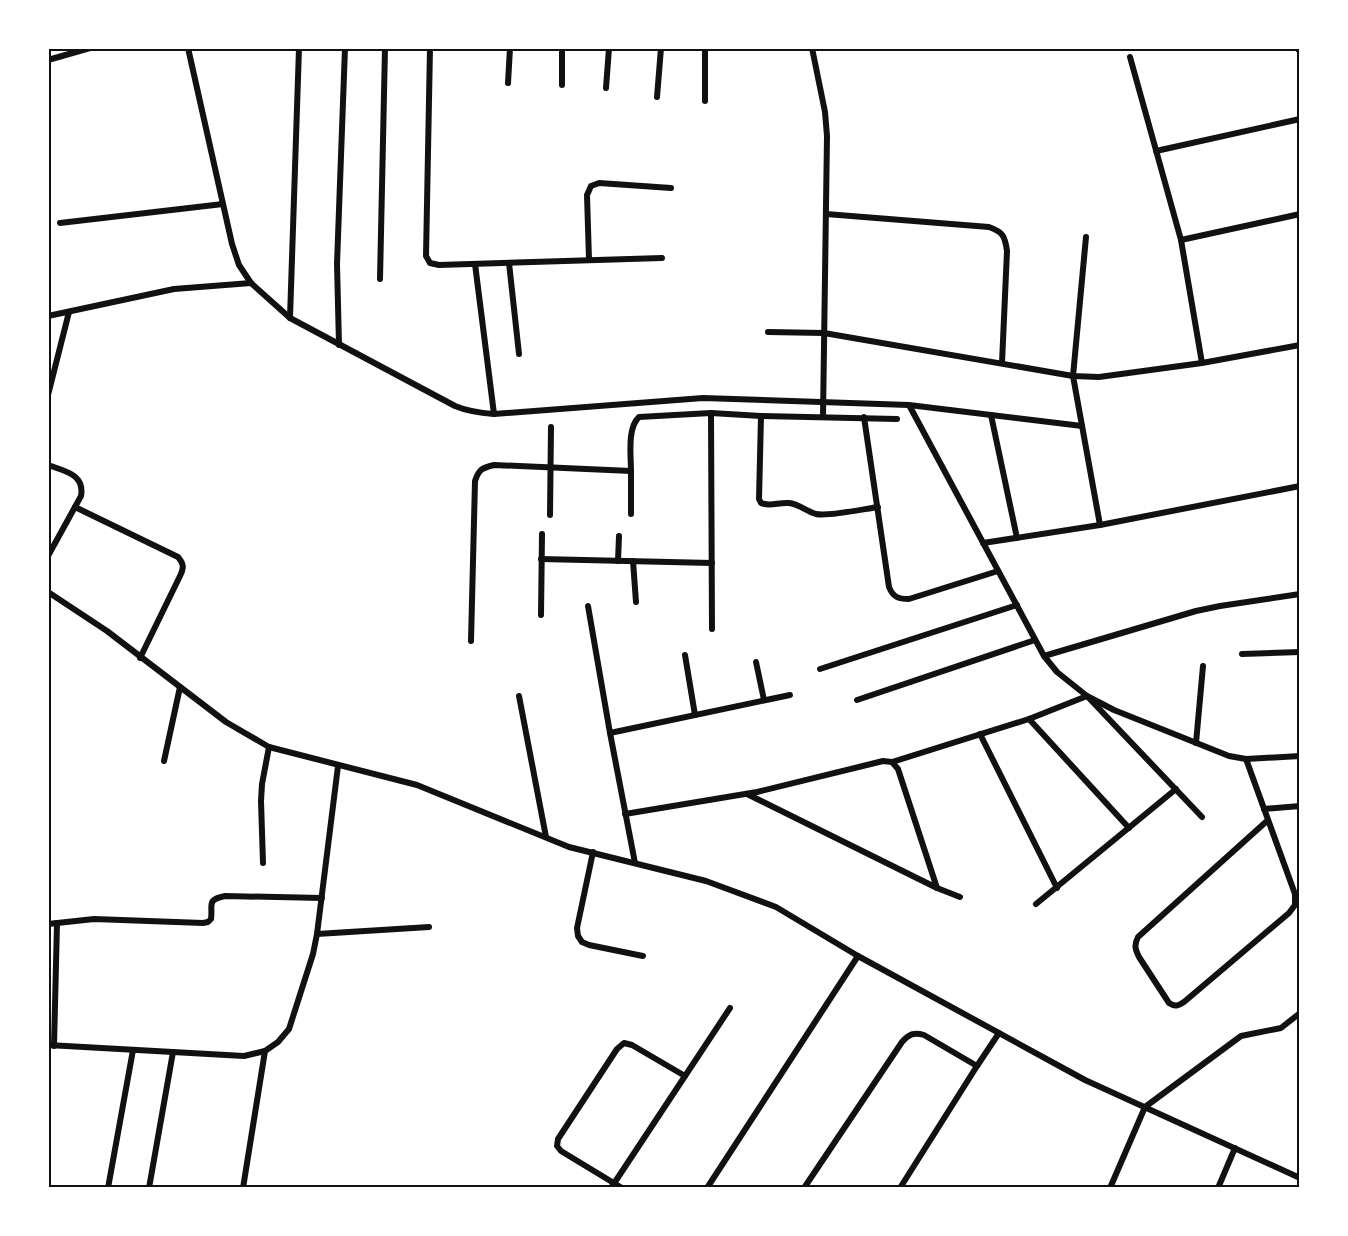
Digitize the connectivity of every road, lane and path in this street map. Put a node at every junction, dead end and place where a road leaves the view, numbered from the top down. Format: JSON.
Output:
{"nodes":[{"id":1,"x":90,"y":48,"type":"edge"},
{"id":2,"x":188,"y":48,"type":"edge"},
{"id":3,"x":299,"y":48,"type":"edge"},
{"id":4,"x":345,"y":48,"type":"edge"},
{"id":5,"x":385,"y":48,"type":"edge"},
{"id":6,"x":430,"y":48,"type":"edge"},
{"id":7,"x":510,"y":48,"type":"edge"},
{"id":8,"x":562,"y":48,"type":"edge"},
{"id":9,"x":609,"y":48,"type":"edge"},
{"id":10,"x":661,"y":48,"type":"edge"},
{"id":11,"x":705,"y":48,"type":"edge"},
{"id":12,"x":812,"y":48,"type":"edge"},
{"id":13,"x":66,"y":51,"type":"edge"},
{"id":14,"x":1130,"y":57,"type":"dead end"},
{"id":15,"x":48,"y":60,"type":"edge"},
{"id":16,"x":508,"y":83,"type":"dead end"},
{"id":17,"x":562,"y":85,"type":"dead end"},
{"id":18,"x":606,"y":88,"type":"dead end"},
{"id":19,"x":657,"y":97,"type":"dead end"},
{"id":20,"x":705,"y":101,"type":"dead end"},
{"id":21,"x":1300,"y":119,"type":"edge"},
{"id":22,"x":1156,"y":151,"type":"junction"},
{"id":23,"x":670,"y":188,"type":"dead end"},
{"id":24,"x":223,"y":204,"type":"junction"},
{"id":25,"x":826,"y":214,"type":"junction"},
{"id":26,"x":1300,"y":214,"type":"edge"},
{"id":27,"x":60,"y":223,"type":"dead end"},
{"id":28,"x":1086,"y":237,"type":"dead end"},
{"id":29,"x":1181,"y":240,"type":"junction"},
{"id":30,"x":662,"y":258,"type":"dead end"},
{"id":31,"x":589,"y":260,"type":"junction"},
{"id":32,"x":509,"y":262,"type":"junction"},
{"id":33,"x":475,"y":264,"type":"junction"},
{"id":34,"x":380,"y":279,"type":"dead end"},
{"id":35,"x":251,"y":283,"type":"junction"},
{"id":36,"x":69,"y":312,"type":"junction"},
{"id":37,"x":48,"y":316,"type":"edge"},
{"id":38,"x":290,"y":318,"type":"junction"},
{"id":39,"x":768,"y":332,"type":"dead end"},
{"id":40,"x":824,"y":333,"type":"junction"},
{"id":41,"x":339,"y":345,"type":"junction"},
{"id":42,"x":1300,"y":345,"type":"edge"},
{"id":43,"x":519,"y":354,"type":"dead end"},
{"id":44,"x":1002,"y":363,"type":"junction"},
{"id":45,"x":1202,"y":363,"type":"junction"},
{"id":46,"x":1073,"y":376,"type":"junction"},
{"id":47,"x":48,"y":395,"type":"edge"},
{"id":48,"x":823,"y":401,"type":"junction"},
{"id":49,"x":909,"y":405,"type":"junction"},
{"id":50,"x":711,"y":412,"type":"junction"},
{"id":51,"x":494,"y":414,"type":"junction"},
{"id":52,"x":991,"y":415,"type":"junction"},
{"id":53,"x":761,"y":416,"type":"junction"},
{"id":54,"x":823,"y":417,"type":"junction"},
{"id":55,"x":864,"y":417,"type":"junction"},
{"id":56,"x":897,"y":419,"type":"dead end"},
{"id":57,"x":1082,"y":426,"type":"junction"},
{"id":58,"x":551,"y":427,"type":"dead end"},
{"id":59,"x":48,"y":465,"type":"edge"},
{"id":60,"x":550,"y":468,"type":"junction"},
{"id":61,"x":631,"y":471,"type":"junction"},
{"id":62,"x":1300,"y":486,"type":"edge"},
{"id":63,"x":75,"y":507,"type":"junction"},
{"id":64,"x":878,"y":507,"type":"junction"},
{"id":65,"x":632,"y":514,"type":"dead end"},
{"id":66,"x":550,"y":515,"type":"dead end"},
{"id":67,"x":1100,"y":525,"type":"junction"},
{"id":68,"x":542,"y":534,"type":"dead end"},
{"id":69,"x":619,"y":536,"type":"dead end"},
{"id":70,"x":1017,"y":538,"type":"junction"},
{"id":71,"x":983,"y":543,"type":"junction"},
{"id":72,"x":48,"y":555,"type":"edge"},
{"id":73,"x":542,"y":559,"type":"junction"},
{"id":74,"x":618,"y":561,"type":"junction"},
{"id":75,"x":633,"y":561,"type":"junction"},
{"id":76,"x":712,"y":563,"type":"junction"},
{"id":77,"x":998,"y":571,"type":"junction"},
{"id":78,"x":48,"y":592,"type":"edge"},
{"id":79,"x":1300,"y":594,"type":"edge"},
{"id":80,"x":636,"y":602,"type":"dead end"},
{"id":81,"x":588,"y":606,"type":"dead end"},
{"id":82,"x":1017,"y":606,"type":"junction"},
{"id":83,"x":541,"y":615,"type":"dead end"},
{"id":84,"x":712,"y":629,"type":"dead end"},
{"id":85,"x":1035,"y":640,"type":"junction"},
{"id":86,"x":471,"y":641,"type":"dead end"},
{"id":87,"x":1300,"y":652,"type":"edge"},
{"id":88,"x":1242,"y":654,"type":"dead end"},
{"id":89,"x":685,"y":655,"type":"dead end"},
{"id":90,"x":1044,"y":656,"type":"junction"},
{"id":91,"x":140,"y":657,"type":"junction"},
{"id":92,"x":756,"y":662,"type":"dead end"},
{"id":93,"x":1203,"y":666,"type":"dead end"},
{"id":94,"x":820,"y":669,"type":"dead end"},
{"id":95,"x":180,"y":687,"type":"junction"},
{"id":96,"x":790,"y":695,"type":"dead end"},
{"id":97,"x":519,"y":696,"type":"dead end"},
{"id":98,"x":1087,"y":696,"type":"junction"},
{"id":99,"x":764,"y":700,"type":"junction"},
{"id":100,"x":857,"y":700,"type":"dead end"},
{"id":101,"x":695,"y":715,"type":"junction"},
{"id":102,"x":1029,"y":719,"type":"junction"},
{"id":103,"x":610,"y":733,"type":"junction"},
{"id":104,"x":980,"y":734,"type":"junction"},
{"id":105,"x":1196,"y":743,"type":"junction"},
{"id":106,"x":269,"y":747,"type":"junction"},
{"id":107,"x":1300,"y":756,"type":"edge"},
{"id":108,"x":1246,"y":759,"type":"junction"},
{"id":109,"x":164,"y":761,"type":"dead end"},
{"id":110,"x":892,"y":762,"type":"junction"},
{"id":111,"x":338,"y":766,"type":"junction"},
{"id":112,"x":1176,"y":789,"type":"junction"},
{"id":113,"x":747,"y":794,"type":"junction"},
{"id":114,"x":1300,"y":806,"type":"edge"},
{"id":115,"x":1264,"y":809,"type":"junction"},
{"id":116,"x":626,"y":814,"type":"junction"},
{"id":117,"x":1203,"y":817,"type":"dead end"},
{"id":118,"x":1268,"y":820,"type":"junction"},
{"id":119,"x":1129,"y":828,"type":"junction"},
{"id":120,"x":546,"y":837,"type":"junction"},
{"id":121,"x":592,"y":852,"type":"junction"},
{"id":122,"x":263,"y":863,"type":"dead end"},
{"id":123,"x":635,"y":863,"type":"junction"},
{"id":124,"x":937,"y":888,"type":"junction"},
{"id":125,"x":1057,"y":888,"type":"junction"},
{"id":126,"x":960,"y":897,"type":"dead end"},
{"id":127,"x":322,"y":898,"type":"junction"},
{"id":128,"x":1036,"y":904,"type":"dead end"},
{"id":129,"x":57,"y":923,"type":"junction"},
{"id":130,"x":48,"y":924,"type":"edge"},
{"id":131,"x":429,"y":927,"type":"dead end"},
{"id":132,"x":317,"y":934,"type":"junction"},
{"id":133,"x":643,"y":956,"type":"dead end"},
{"id":134,"x":858,"y":956,"type":"junction"},
{"id":135,"x":730,"y":1008,"type":"dead end"},
{"id":136,"x":1300,"y":1013,"type":"edge"},
{"id":137,"x":999,"y":1033,"type":"junction"},
{"id":138,"x":51,"y":1045,"type":"edge"},
{"id":139,"x":133,"y":1050,"type":"junction"},
{"id":140,"x":265,"y":1051,"type":"junction"},
{"id":141,"x":173,"y":1052,"type":"junction"},
{"id":142,"x":977,"y":1066,"type":"junction"},
{"id":143,"x":685,"y":1076,"type":"junction"},
{"id":144,"x":1145,"y":1107,"type":"junction"},
{"id":145,"x":1235,"y":1148,"type":"junction"},
{"id":146,"x":1300,"y":1178,"type":"edge"},
{"id":147,"x":613,"y":1185,"type":"edge"},
{"id":148,"x":108,"y":1188,"type":"edge"},
{"id":149,"x":149,"y":1188,"type":"edge"},
{"id":150,"x":243,"y":1188,"type":"edge"},
{"id":151,"x":622,"y":1188,"type":"edge"},
{"id":152,"x":707,"y":1188,"type":"edge"},
{"id":153,"x":804,"y":1188,"type":"edge"},
{"id":154,"x":900,"y":1188,"type":"edge"},
{"id":155,"x":1110,"y":1188,"type":"edge"},
{"id":156,"x":1218,"y":1188,"type":"edge"}],
"edges":[{"from":1,"to":13,"type":"street"},
{"from":2,"to":24,"type":"street"},
{"from":3,"to":38,"type":"street"},
{"from":4,"to":41,"type":"street"},
{"from":5,"to":34,"type":"street"},
{"from":6,"to":33,"type":"street"},
{"from":7,"to":16,"type":"street"},
{"from":8,"to":17,"type":"street"},
{"from":9,"to":18,"type":"street"},
{"from":10,"to":19,"type":"street"},
{"from":11,"to":20,"type":"street"},
{"from":12,"to":25,"type":"street"},
{"from":13,"to":15,"type":"street"},
{"from":14,"to":22,"type":"street"},
{"from":21,"to":22,"type":"street"},
{"from":22,"to":29,"type":"street"},
{"from":23,"to":31,"type":"street"},
{"from":24,"to":27,"type":"street"},
{"from":24,"to":35,"type":"street"},
{"from":25,"to":40,"type":"street"},
{"from":25,"to":44,"type":"street"},
{"from":26,"to":29,"type":"street"},
{"from":28,"to":46,"type":"street"},
{"from":29,"to":45,"type":"street"},
{"from":30,"to":31,"type":"street"},
{"from":31,"to":32,"type":"street"},
{"from":32,"to":33,"type":"street"},
{"from":32,"to":43,"type":"street"},
{"from":33,"to":51,"type":"street"},
{"from":35,"to":36,"type":"street"},
{"from":35,"to":38,"type":"street"},
{"from":36,"to":37,"type":"street"},
{"from":36,"to":47,"type":"street"},
{"from":38,"to":41,"type":"street"},
{"from":39,"to":40,"type":"street"},
{"from":40,"to":44,"type":"street"},
{"from":40,"to":48,"type":"street"},
{"from":41,"to":51,"type":"street"},
{"from":42,"to":45,"type":"street"},
{"from":44,"to":46,"type":"street"},
{"from":45,"to":46,"type":"street"},
{"from":46,"to":57,"type":"street"},
{"from":48,"to":49,"type":"street"},
{"from":48,"to":51,"type":"street"},
{"from":48,"to":54,"type":"street"},
{"from":49,"to":52,"type":"street"},
{"from":49,"to":71,"type":"street"},
{"from":50,"to":53,"type":"street"},
{"from":50,"to":61,"type":"street"},
{"from":50,"to":76,"type":"street"},
{"from":52,"to":57,"type":"street"},
{"from":52,"to":70,"type":"street"},
{"from":53,"to":54,"type":"street"},
{"from":53,"to":64,"type":"street"},
{"from":54,"to":55,"type":"street"},
{"from":55,"to":56,"type":"street"},
{"from":55,"to":64,"type":"street"},
{"from":57,"to":67,"type":"street"},
{"from":58,"to":60,"type":"street"},
{"from":59,"to":63,"type":"street"},
{"from":60,"to":61,"type":"street"},
{"from":60,"to":66,"type":"street"},
{"from":60,"to":86,"type":"street"},
{"from":61,"to":65,"type":"street"},
{"from":62,"to":67,"type":"street"},
{"from":63,"to":72,"type":"street"},
{"from":63,"to":91,"type":"street"},
{"from":64,"to":77,"type":"street"},
{"from":67,"to":70,"type":"street"},
{"from":68,"to":73,"type":"street"},
{"from":69,"to":74,"type":"street"},
{"from":70,"to":71,"type":"street"},
{"from":71,"to":77,"type":"street"},
{"from":73,"to":74,"type":"street"},
{"from":73,"to":83,"type":"street"},
{"from":74,"to":75,"type":"street"},
{"from":75,"to":76,"type":"street"},
{"from":75,"to":80,"type":"street"},
{"from":76,"to":84,"type":"street"},
{"from":77,"to":82,"type":"street"},
{"from":78,"to":91,"type":"street"},
{"from":79,"to":90,"type":"street"},
{"from":81,"to":103,"type":"street"},
{"from":82,"to":85,"type":"street"},
{"from":82,"to":94,"type":"street"},
{"from":85,"to":90,"type":"street"},
{"from":85,"to":100,"type":"street"},
{"from":87,"to":88,"type":"street"},
{"from":89,"to":101,"type":"street"},
{"from":90,"to":98,"type":"street"},
{"from":91,"to":95,"type":"street"},
{"from":92,"to":99,"type":"street"},
{"from":93,"to":105,"type":"street"},
{"from":95,"to":106,"type":"street"},
{"from":95,"to":109,"type":"street"},
{"from":96,"to":99,"type":"street"},
{"from":97,"to":120,"type":"street"},
{"from":98,"to":102,"type":"street"},
{"from":98,"to":105,"type":"street"},
{"from":98,"to":112,"type":"street"},
{"from":99,"to":101,"type":"street"},
{"from":101,"to":103,"type":"street"},
{"from":102,"to":104,"type":"street"},
{"from":102,"to":119,"type":"street"},
{"from":103,"to":116,"type":"street"},
{"from":104,"to":110,"type":"street"},
{"from":104,"to":125,"type":"street"},
{"from":105,"to":108,"type":"street"},
{"from":106,"to":111,"type":"street"},
{"from":106,"to":122,"type":"street"},
{"from":107,"to":108,"type":"street"},
{"from":108,"to":115,"type":"street"},
{"from":110,"to":113,"type":"street"},
{"from":110,"to":124,"type":"street"},
{"from":111,"to":120,"type":"street"},
{"from":111,"to":127,"type":"street"},
{"from":112,"to":117,"type":"street"},
{"from":112,"to":119,"type":"street"},
{"from":113,"to":116,"type":"street"},
{"from":113,"to":124,"type":"street"},
{"from":114,"to":115,"type":"street"},
{"from":115,"to":118,"type":"street"},
{"from":116,"to":123,"type":"street"},
{"from":118,"to":118,"type":"street"},
{"from":119,"to":125,"type":"street"},
{"from":120,"to":121,"type":"street"},
{"from":121,"to":123,"type":"street"},
{"from":121,"to":133,"type":"street"},
{"from":123,"to":134,"type":"street"},
{"from":124,"to":126,"type":"street"},
{"from":125,"to":128,"type":"street"},
{"from":127,"to":129,"type":"street"},
{"from":127,"to":132,"type":"street"},
{"from":129,"to":130,"type":"street"},
{"from":129,"to":138,"type":"street"},
{"from":131,"to":132,"type":"street"},
{"from":132,"to":140,"type":"street"},
{"from":134,"to":137,"type":"street"},
{"from":134,"to":152,"type":"street"},
{"from":135,"to":143,"type":"street"},
{"from":136,"to":144,"type":"street"},
{"from":137,"to":142,"type":"street"},
{"from":137,"to":144,"type":"street"},
{"from":138,"to":139,"type":"street"},
{"from":139,"to":141,"type":"street"},
{"from":139,"to":148,"type":"street"},
{"from":140,"to":141,"type":"street"},
{"from":140,"to":150,"type":"street"},
{"from":141,"to":149,"type":"street"},
{"from":142,"to":153,"type":"street"},
{"from":142,"to":154,"type":"street"},
{"from":143,"to":147,"type":"street"},
{"from":143,"to":147,"type":"street"},
{"from":144,"to":145,"type":"street"},
{"from":144,"to":155,"type":"street"},
{"from":145,"to":146,"type":"street"},
{"from":145,"to":156,"type":"street"},
{"from":147,"to":151,"type":"street"}]}
